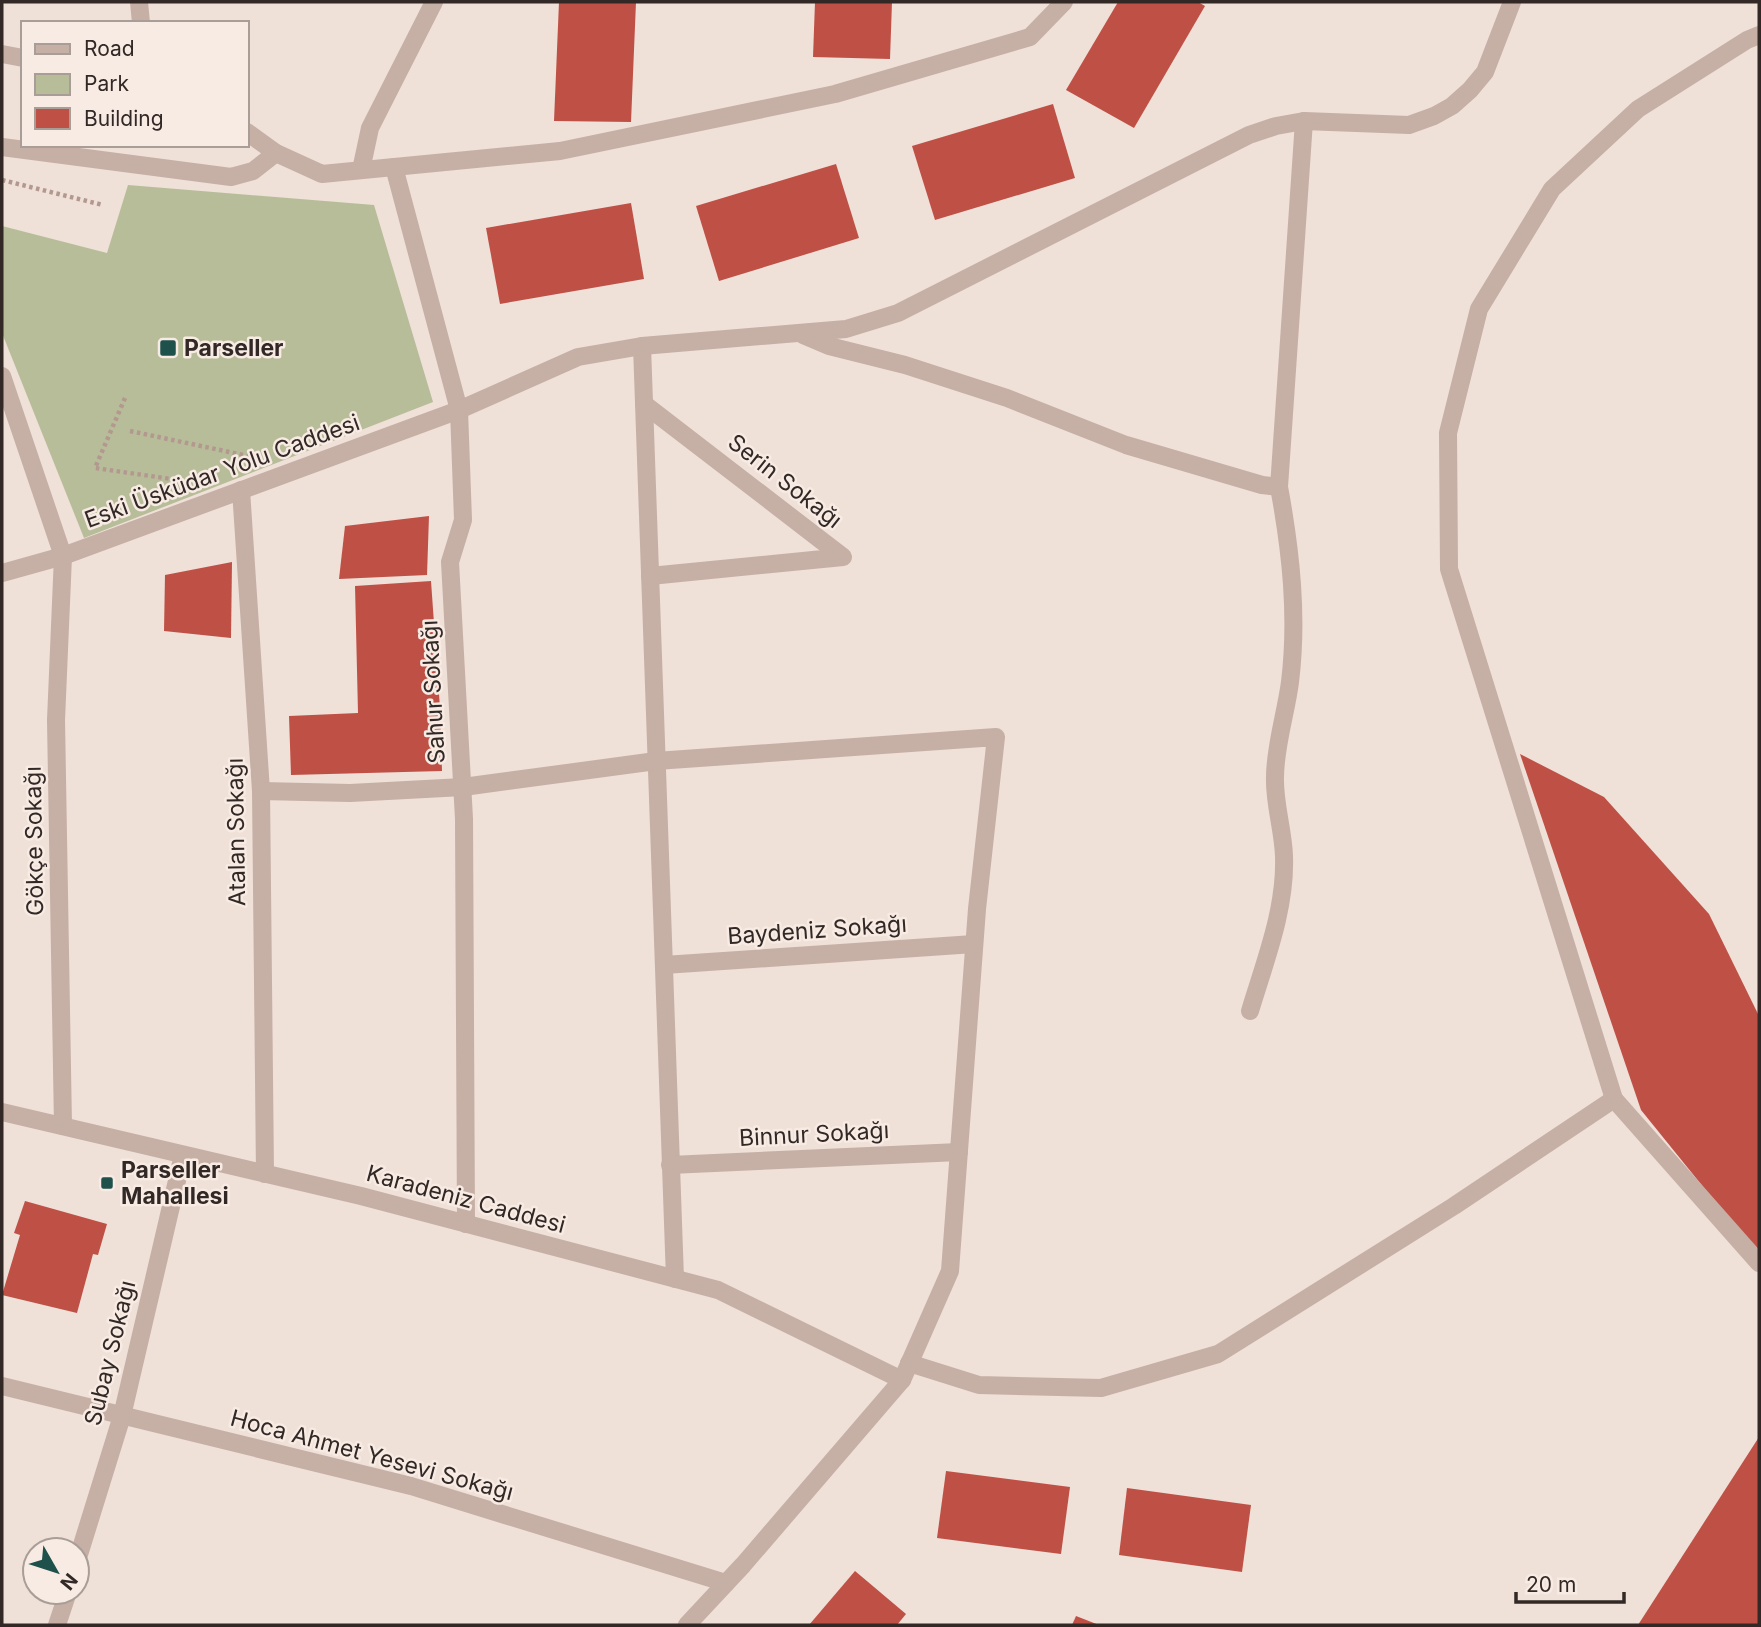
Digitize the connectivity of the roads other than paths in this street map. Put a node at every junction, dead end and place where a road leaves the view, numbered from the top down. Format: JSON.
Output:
{"nodes":[{"id":1,"x":139,"y":2,"type":"edge"},
{"id":2,"x":434,"y":2,"type":"edge"},
{"id":3,"x":1064,"y":2,"type":"edge"},
{"id":4,"x":1512,"y":2,"type":"edge"},
{"id":5,"x":141,"y":21,"type":"edge"},
{"id":6,"x":1759,"y":35,"type":"edge"},
{"id":7,"x":2,"y":54,"type":"edge"},
{"id":8,"x":21,"y":58,"type":"edge"},
{"id":9,"x":1304,"y":121,"type":"junction"},
{"id":10,"x":248,"y":133,"type":"edge"},
{"id":11,"x":2,"y":147,"type":"edge"},
{"id":12,"x":276,"y":153,"type":"junction"},
{"id":13,"x":394,"y":167,"type":"junction"},
{"id":14,"x":361,"y":170,"type":"junction"},
{"id":15,"x":799,"y":333,"type":"junction"},
{"id":16,"x":642,"y":346,"type":"junction"},
{"id":17,"x":2,"y":376,"type":"edge"},
{"id":18,"x":644,"y":404,"type":"junction"},
{"id":19,"x":459,"y":410,"type":"junction"},
{"id":20,"x":1279,"y":487,"type":"junction"},
{"id":21,"x":241,"y":490,"type":"junction"},
{"id":22,"x":64,"y":556,"type":"junction"},
{"id":23,"x":2,"y":573,"type":"edge"},
{"id":24,"x":650,"y":576,"type":"junction"},
{"id":25,"x":656,"y":761,"type":"junction"},
{"id":26,"x":463,"y":787,"type":"junction"},
{"id":27,"x":261,"y":791,"type":"junction"},
{"id":28,"x":974,"y":944,"type":"junction"},
{"id":29,"x":664,"y":965,"type":"junction"},
{"id":30,"x":1250,"y":1011,"type":"dead end"},
{"id":31,"x":1614,"y":1099,"type":"junction"},
{"id":32,"x":2,"y":1112,"type":"edge"},
{"id":33,"x":63,"y":1126,"type":"junction"},
{"id":34,"x":959,"y":1152,"type":"junction"},
{"id":35,"x":183,"y":1155,"type":"junction"},
{"id":36,"x":670,"y":1165,"type":"junction"},
{"id":37,"x":265,"y":1174,"type":"junction"},
{"id":38,"x":466,"y":1224,"type":"junction"},
{"id":39,"x":1759,"y":1263,"type":"edge"},
{"id":40,"x":675,"y":1279,"type":"junction"},
{"id":41,"x":909,"y":1363,"type":"junction"},
{"id":42,"x":902,"y":1380,"type":"junction"},
{"id":43,"x":2,"y":1387,"type":"edge"},
{"id":44,"x":122,"y":1416,"type":"junction"},
{"id":45,"x":85,"y":1536,"type":"edge"},
{"id":46,"x":726,"y":1583,"type":"junction"},
{"id":47,"x":63,"y":1606,"type":"edge"},
{"id":48,"x":57,"y":1625,"type":"edge"},
{"id":49,"x":687,"y":1625,"type":"edge"}],
"edges":[{"from":1,"to":5,"type":"street"},
{"from":2,"to":14,"type":"street"},
{"from":3,"to":13,"type":"street"},
{"from":4,"to":9,"type":"street","name":"Eski Üsküdar Yolu Caddesi"},
{"from":6,"to":31,"type":"street"},
{"from":7,"to":8,"type":"street"},
{"from":9,"to":15,"type":"street","name":"Eski Üsküdar Yolu Caddesi"},
{"from":9,"to":20,"type":"street"},
{"from":10,"to":12,"type":"street"},
{"from":11,"to":12,"type":"street"},
{"from":12,"to":14,"type":"street"},
{"from":13,"to":14,"type":"street"},
{"from":13,"to":19,"type":"street","name":"Sahur Sokağı"},
{"from":15,"to":16,"type":"street","name":"Eski Üsküdar Yolu Caddesi"},
{"from":15,"to":20,"type":"street"},
{"from":16,"to":18,"type":"street"},
{"from":16,"to":19,"type":"street","name":"Eski Üsküdar Yolu Caddesi"},
{"from":17,"to":22,"type":"street"},
{"from":18,"to":24,"type":"street"},
{"from":18,"to":24,"type":"street","name":"Serin Sokağı"},
{"from":19,"to":21,"type":"street","name":"Eski Üsküdar Yolu Caddesi"},
{"from":19,"to":26,"type":"street","name":"Sahur Sokağı"},
{"from":20,"to":30,"type":"street"},
{"from":21,"to":22,"type":"street","name":"Eski Üsküdar Yolu Caddesi"},
{"from":21,"to":27,"type":"street","name":"Atalan Sokağı"},
{"from":22,"to":23,"type":"street","name":"Eski Üsküdar Yolu Caddesi"},
{"from":22,"to":33,"type":"street","name":"Gökçe Sokağı"},
{"from":24,"to":25,"type":"street"},
{"from":25,"to":26,"type":"street"},
{"from":25,"to":28,"type":"street"},
{"from":25,"to":29,"type":"street"},
{"from":26,"to":27,"type":"street"},
{"from":26,"to":38,"type":"street","name":"Sahur Sokağı"},
{"from":27,"to":37,"type":"street","name":"Atalan Sokağı"},
{"from":28,"to":29,"type":"street","name":"Baydeniz Sokağı"},
{"from":28,"to":34,"type":"street"},
{"from":29,"to":36,"type":"street"},
{"from":31,"to":39,"type":"street"},
{"from":31,"to":41,"type":"street"},
{"from":32,"to":33,"type":"street","name":"Karadeniz Caddesi"},
{"from":33,"to":35,"type":"street","name":"Karadeniz Caddesi"},
{"from":34,"to":36,"type":"street","name":"Binnur Sokağı"},
{"from":34,"to":41,"type":"street"},
{"from":35,"to":37,"type":"street","name":"Karadeniz Caddesi"},
{"from":35,"to":44,"type":"street","name":"Subay Sokağı"},
{"from":36,"to":40,"type":"street"},
{"from":37,"to":38,"type":"street","name":"Karadeniz Caddesi"},
{"from":38,"to":40,"type":"street","name":"Karadeniz Caddesi"},
{"from":40,"to":42,"type":"street","name":"Karadeniz Caddesi"},
{"from":41,"to":42,"type":"street"},
{"from":42,"to":46,"type":"street"},
{"from":43,"to":44,"type":"street","name":"Hoca Ahmet Yesevi Sokağı"},
{"from":44,"to":45,"type":"street","name":"Subay Sokağı"},
{"from":44,"to":46,"type":"street","name":"Hoca Ahmet Yesevi Sokağı"},
{"from":46,"to":49,"type":"street"},
{"from":47,"to":48,"type":"street"}]}
